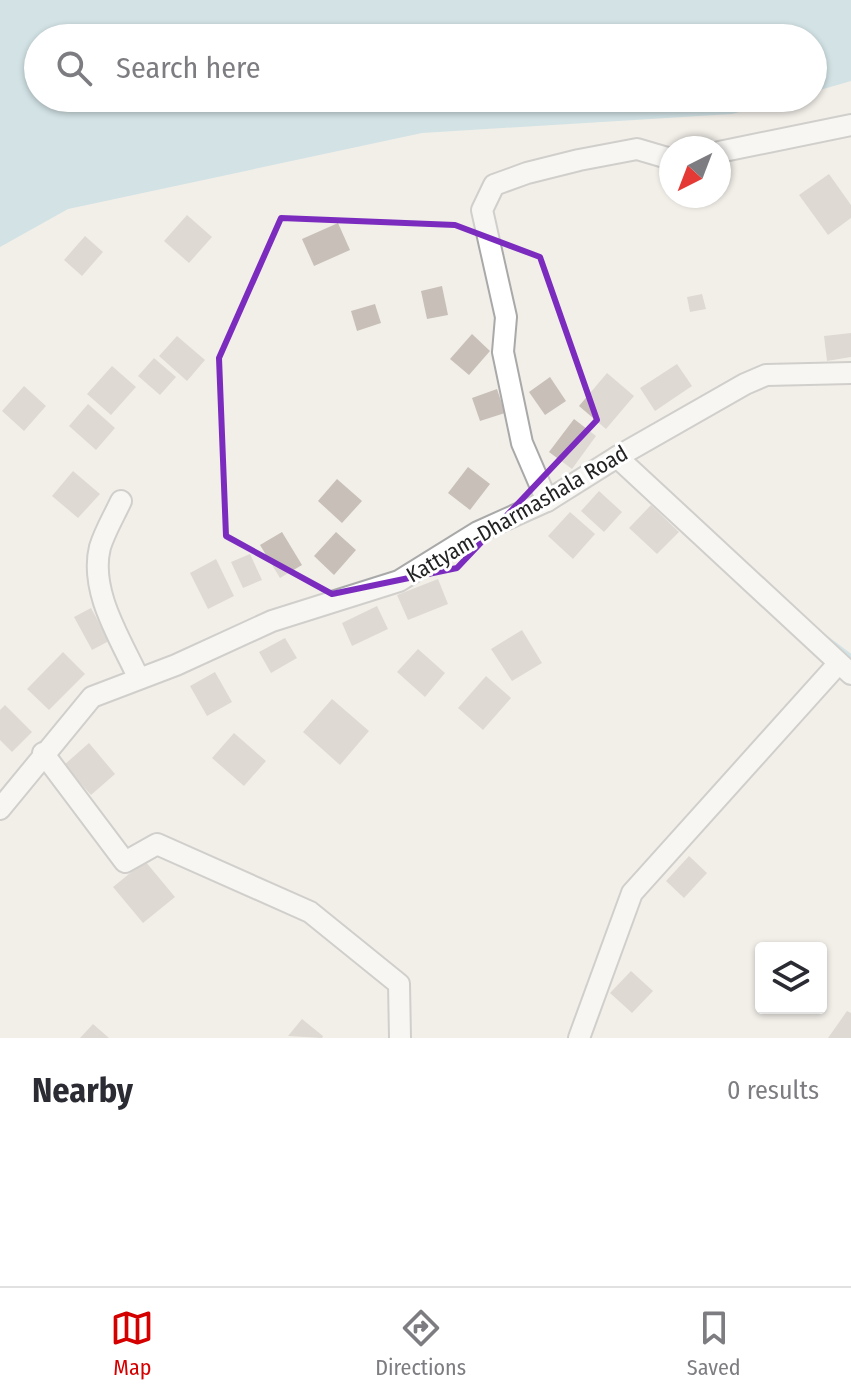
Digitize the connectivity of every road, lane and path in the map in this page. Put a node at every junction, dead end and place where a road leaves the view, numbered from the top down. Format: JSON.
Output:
{"nodes":[{"id":1,"x":851,"y":125,"type":"edge"},
{"id":2,"x":731,"y":150,"type":"edge"},
{"id":3,"x":659,"y":155,"type":"edge"},
{"id":4,"x":851,"y":373,"type":"edge"},
{"id":5,"x":617,"y":457,"type":"junction"},
{"id":6,"x":121,"y":501,"type":"dead end"},
{"id":7,"x":547,"y":501,"type":"junction"},
{"id":8,"x":844,"y":669,"type":"edge"},
{"id":9,"x":138,"y":677,"type":"junction"},
{"id":10,"x":43,"y":753,"type":"junction"},
{"id":11,"x":0,"y":809,"type":"edge"},
{"id":12,"x":400,"y":1038,"type":"edge"},
{"id":13,"x":579,"y":1038,"type":"edge"}],
"edges":[{"from":1,"to":2,"type":"street"},
{"from":3,"to":7,"type":"street"},
{"from":4,"to":5,"type":"street","name":"Kattyam-Dharmashala Road"},
{"from":5,"to":7,"type":"street","name":"Kattyam-Dharmashala Road"},
{"from":5,"to":8,"type":"street"},
{"from":6,"to":9,"type":"street"},
{"from":7,"to":9,"type":"street","name":"Kattyam-Dharmashala Road"},
{"from":8,"to":13,"type":"street"},
{"from":9,"to":10,"type":"street","name":"Kattyam-Dharmashala Road"},
{"from":10,"to":11,"type":"street","name":"Kattyam-Dharmashala Road"},
{"from":10,"to":12,"type":"street"}]}
